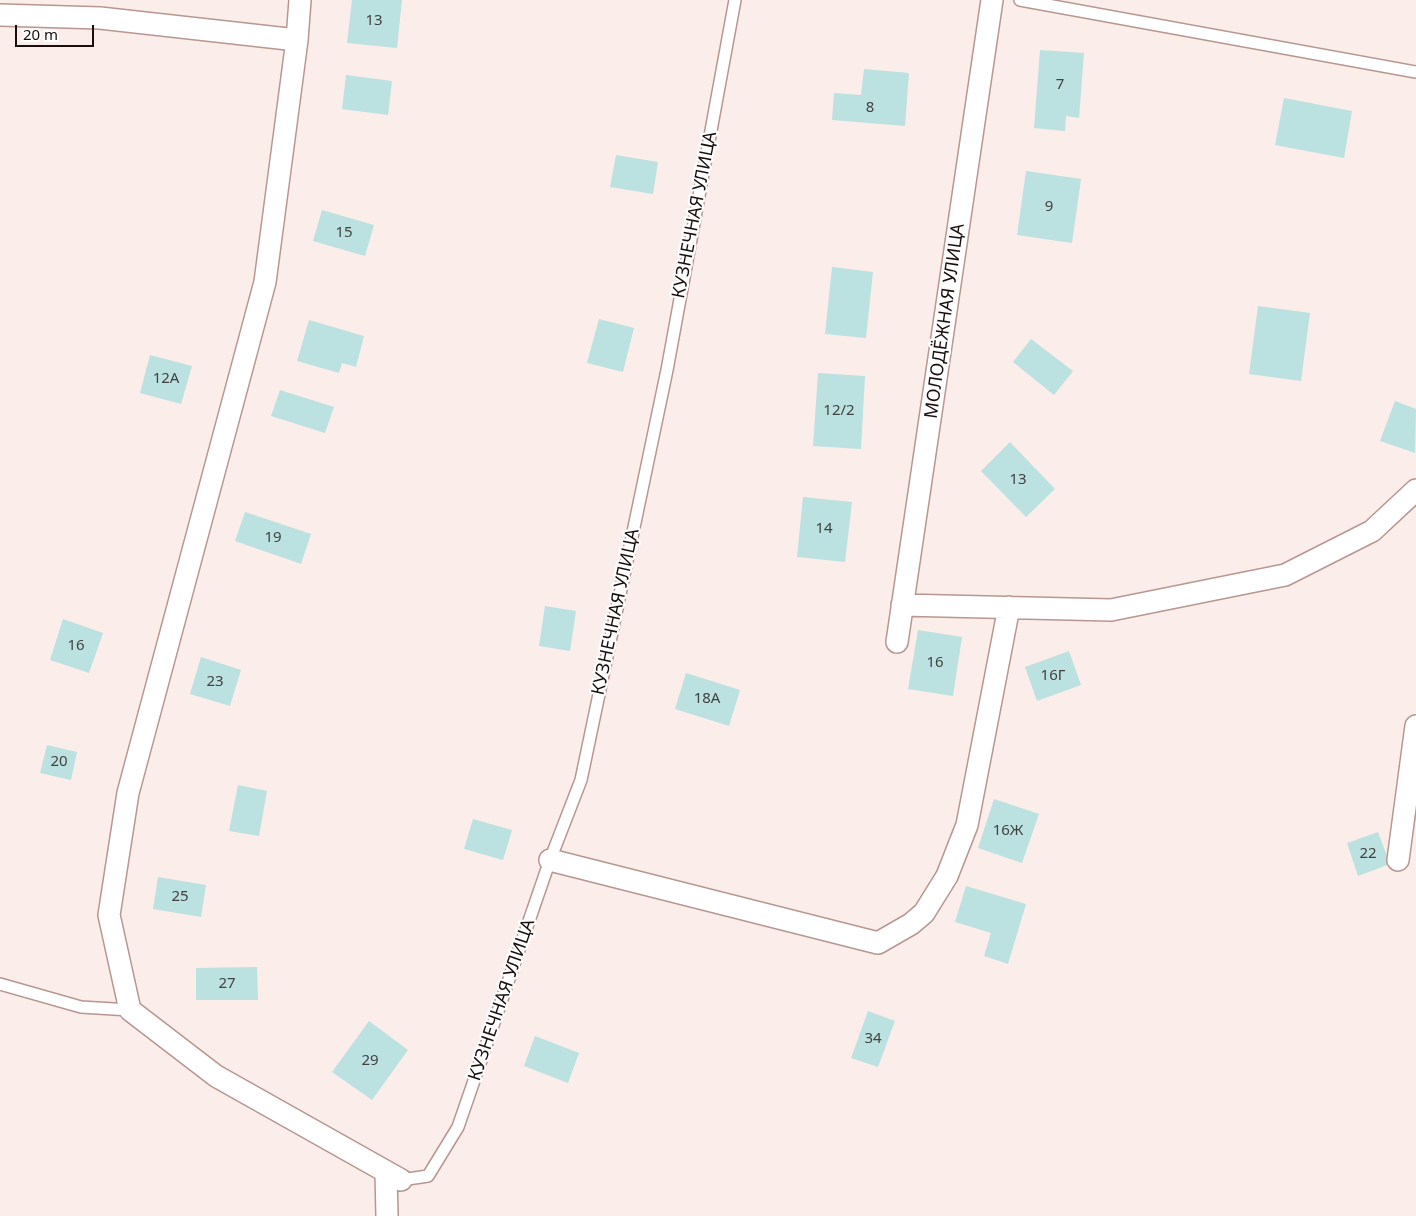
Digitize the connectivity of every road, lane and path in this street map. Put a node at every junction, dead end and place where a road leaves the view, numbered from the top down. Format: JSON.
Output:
{"nodes":[{"id":1,"x":300,"y":0,"type":"edge"},
{"id":2,"x":736,"y":0,"type":"edge"},
{"id":3,"x":992,"y":0,"type":"edge"},
{"id":4,"x":1020,"y":0,"type":"edge"},
{"id":5,"x":0,"y":15,"type":"edge"},
{"id":6,"x":297,"y":40,"type":"junction"},
{"id":7,"x":1416,"y":72,"type":"edge"},
{"id":8,"x":1416,"y":490,"type":"edge"},
{"id":9,"x":902,"y":605,"type":"junction"},
{"id":10,"x":1009,"y":608,"type":"junction"},
{"id":11,"x":897,"y":642,"type":"dead end"},
{"id":12,"x":1416,"y":726,"type":"edge"},
{"id":13,"x":550,"y":860,"type":"junction"},
{"id":14,"x":1398,"y":860,"type":"dead end"},
{"id":15,"x":0,"y":984,"type":"edge"},
{"id":16,"x":130,"y":1010,"type":"junction"},
{"id":17,"x":394,"y":1176,"type":"junction"},
{"id":18,"x":387,"y":1216,"type":"edge"}],
"edges":[{"from":1,"to":6,"type":"street"},
{"from":2,"to":13,"type":"lane","name":"КУЗНЕЧНАЯ УЛИЦА"},
{"from":3,"to":9,"type":"street","name":"МОЛОДЁЖНАЯ УЛИЦА"},
{"from":4,"to":7,"type":"lane"},
{"from":5,"to":6,"type":"street"},
{"from":6,"to":16,"type":"street"},
{"from":8,"to":10,"type":"street"},
{"from":9,"to":10,"type":"street"},
{"from":9,"to":11,"type":"street","name":"МОЛОДЁЖНАЯ УЛИЦА"},
{"from":10,"to":13,"type":"street"},
{"from":12,"to":14,"type":"street"},
{"from":13,"to":17,"type":"lane","name":"КУЗНЕЧНАЯ УЛИЦА"},
{"from":15,"to":16,"type":"lane"},
{"from":16,"to":17,"type":"street"},
{"from":17,"to":18,"type":"street"}]}
